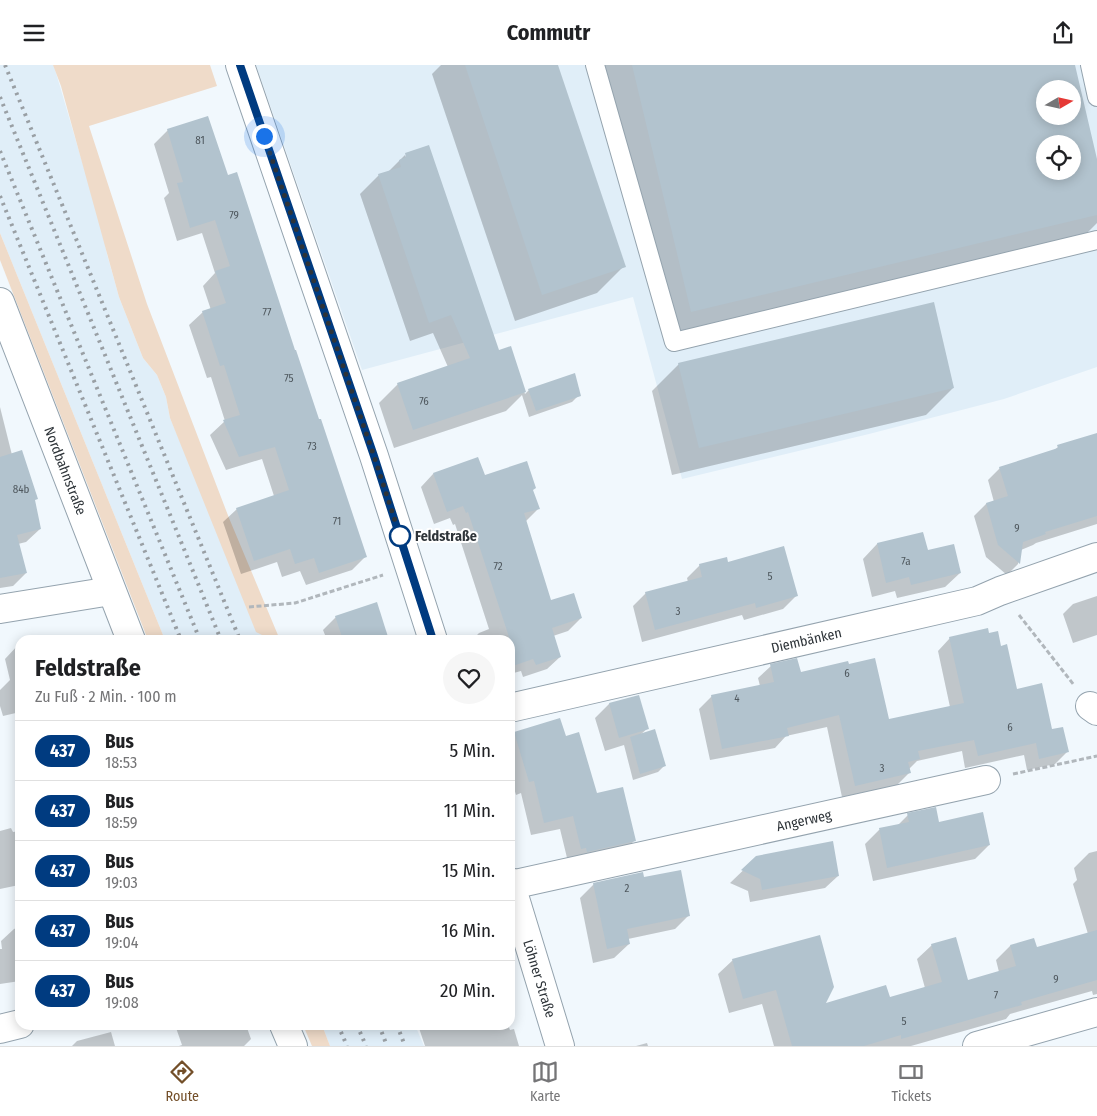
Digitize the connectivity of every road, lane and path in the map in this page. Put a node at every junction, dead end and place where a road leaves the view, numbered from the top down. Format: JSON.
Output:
{"nodes":[{"id":1,"x":240,"y":65,"type":"edge"},
{"id":2,"x":595,"y":65,"type":"edge"},
{"id":3,"x":1090,"y":65,"type":"edge"},
{"id":4,"x":1097,"y":97,"type":"edge"},
{"id":5,"x":1097,"y":240,"type":"edge"},
{"id":6,"x":0,"y":302,"type":"edge"},
{"id":7,"x":1097,"y":557,"type":"edge"},
{"id":8,"x":410,"y":567,"type":"junction"},
{"id":9,"x":111,"y":591,"type":"junction"},
{"id":10,"x":1000,"y":591,"type":"junction"},
{"id":11,"x":249,"y":607,"type":"dead end"},
{"id":12,"x":0,"y":609,"type":"edge"},
{"id":13,"x":129,"y":635,"type":"edge"},
{"id":14,"x":431,"y":635,"type":"edge"},
{"id":15,"x":515,"y":707,"type":"edge"},
{"id":16,"x":1094,"y":708,"type":"edge"},
{"id":17,"x":1097,"y":756,"type":"edge"},
{"id":18,"x":986,"y":780,"type":"joint"},
{"id":19,"x":515,"y":883,"type":"edge"},
{"id":20,"x":515,"y":900,"type":"edge"},
{"id":21,"x":1097,"y":1013,"type":"edge"},
{"id":22,"x":15,"y":1025,"type":"edge"},
{"id":23,"x":0,"y":1029,"type":"edge"},
{"id":24,"x":286,"y":1030,"type":"edge"},
{"id":25,"x":293,"y":1046,"type":"edge"},
{"id":26,"x":560,"y":1046,"type":"edge"},
{"id":27,"x":978,"y":1046,"type":"edge"}],
"edges":[{"from":1,"to":8,"type":"street"},
{"from":2,"to":5,"type":"lane"},
{"from":3,"to":4,"type":"lane"},
{"from":6,"to":9,"type":"street","name":"Nordbahnstraße"},
{"from":7,"to":10,"type":"street","name":"Diembänken"},
{"from":8,"to":11,"type":"path"},
{"from":8,"to":14,"type":"street"},
{"from":9,"to":12,"type":"street"},
{"from":9,"to":13,"type":"street","name":"Nordbahnstraße"},
{"from":10,"to":15,"type":"street","name":"Diembänken"},
{"from":10,"to":16,"type":"path"},
{"from":17,"to":18,"type":"path"},
{"from":18,"to":19,"type":"street","name":"Angerweg"},
{"from":20,"to":26,"type":"street","name":"Löhner Straße"},
{"from":21,"to":27,"type":"street"},
{"from":22,"to":23,"type":"street"},
{"from":24,"to":25,"type":"street"}]}
